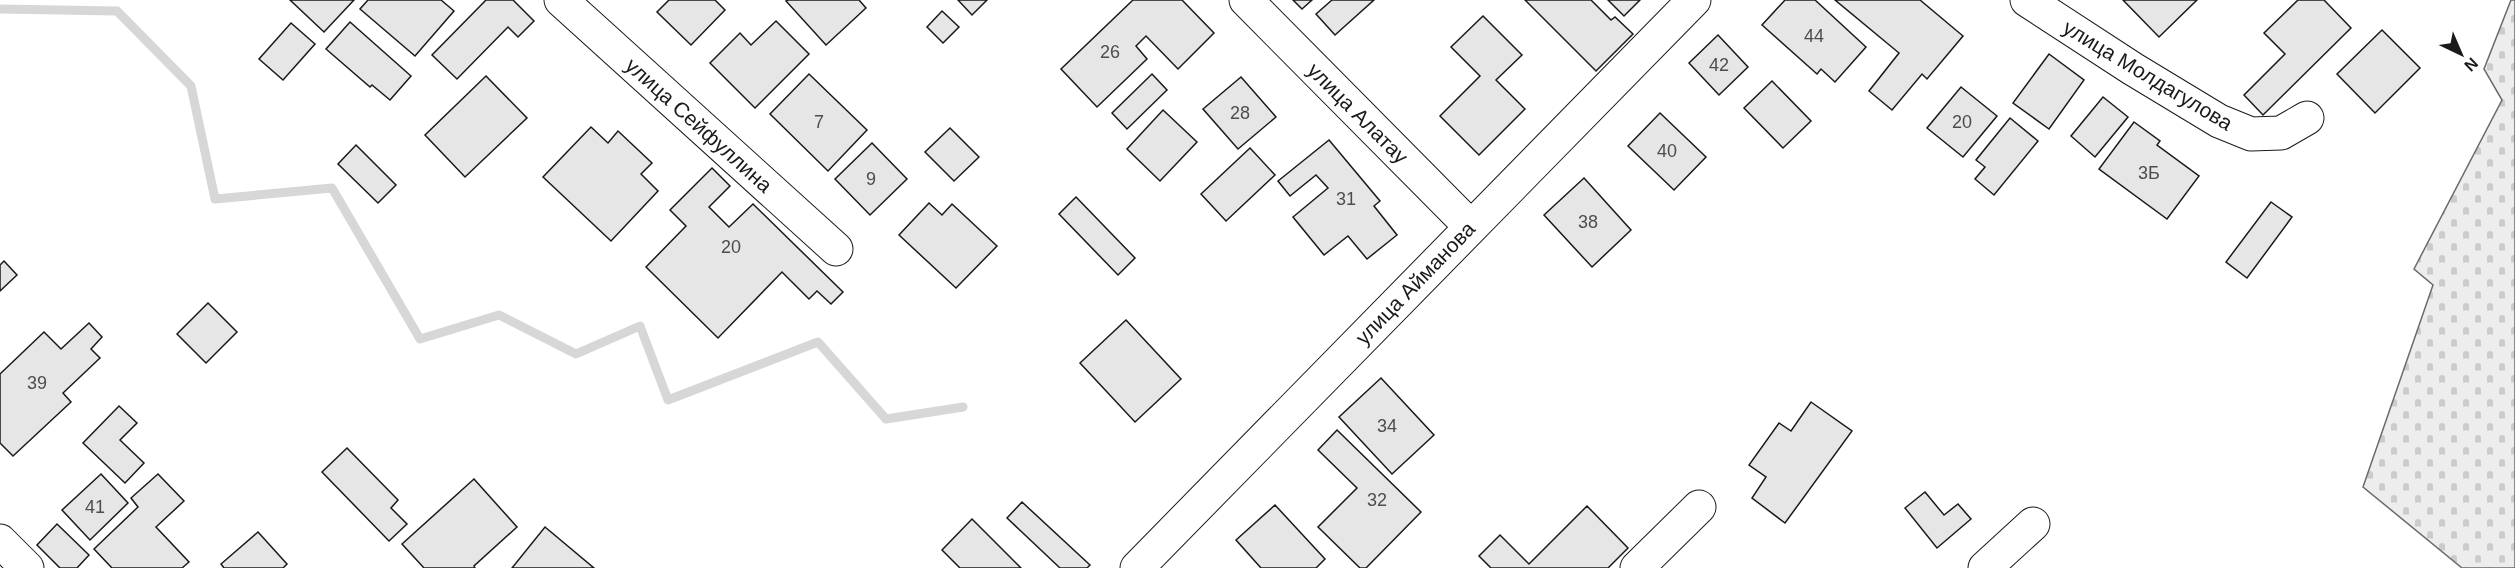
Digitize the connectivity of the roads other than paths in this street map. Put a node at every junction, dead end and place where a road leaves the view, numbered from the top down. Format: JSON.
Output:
{"nodes":[{"id":1,"x":561,"y":0,"type":"edge"},
{"id":2,"x":1246,"y":0,"type":"edge"},
{"id":3,"x":1694,"y":0,"type":"edge"},
{"id":4,"x":2026,"y":0,"type":"edge"},
{"id":5,"x":2307,"y":118,"type":"dead end"},
{"id":6,"x":1470,"y":226,"type":"junction"},
{"id":7,"x":836,"y":249,"type":"dead end"},
{"id":8,"x":1699,"y":507,"type":"dead end"},
{"id":9,"x":2033,"y":524,"type":"dead end"},
{"id":10,"x":0,"y":541,"type":"edge"},
{"id":11,"x":1150,"y":564,"type":"edge"},
{"id":12,"x":27,"y":568,"type":"edge"},
{"id":13,"x":1637,"y":568,"type":"edge"},
{"id":14,"x":1985,"y":568,"type":"edge"}],
"edges":[{"from":1,"to":7,"type":"street","name":"улица Сейфуллина"},
{"from":2,"to":6,"type":"street","name":"улица Алатау"},
{"from":3,"to":6,"type":"street","name":"улица Айманова"},
{"from":4,"to":5,"type":"street","name":"улица Молдагулова"},
{"from":6,"to":11,"type":"street","name":"улица Айманова"},
{"from":8,"to":13,"type":"street"},
{"from":9,"to":14,"type":"street"},
{"from":10,"to":12,"type":"street"}]}
